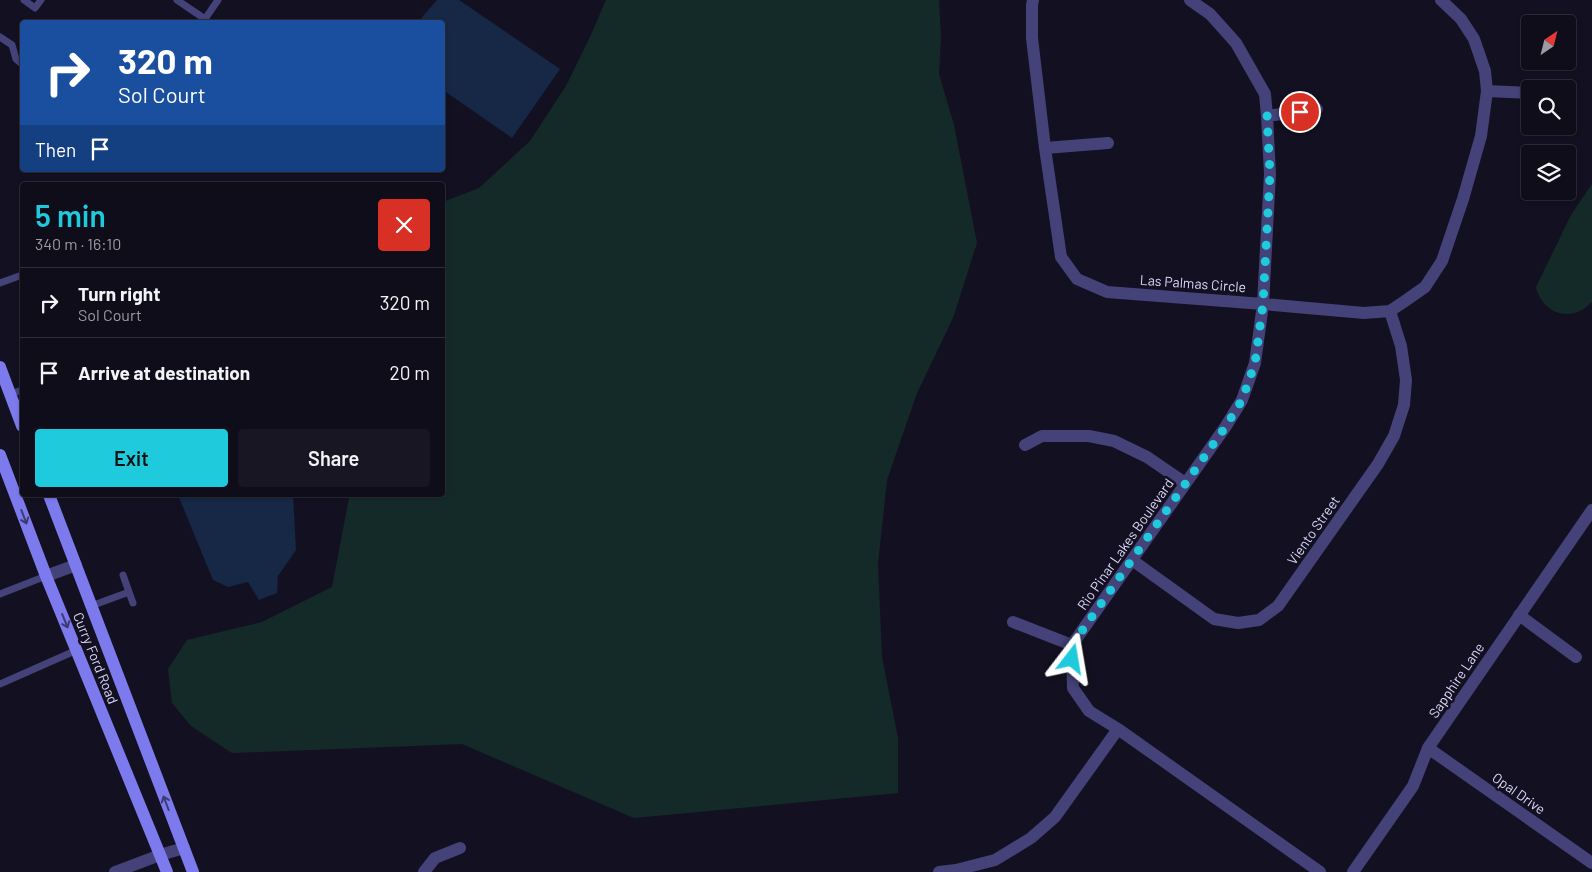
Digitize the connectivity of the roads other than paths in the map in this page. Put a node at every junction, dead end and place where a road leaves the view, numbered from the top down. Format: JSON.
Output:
{"nodes":[{"id":1,"x":24,"y":0,"type":"edge"},
{"id":2,"x":41,"y":0,"type":"edge"},
{"id":3,"x":177,"y":0,"type":"edge"},
{"id":4,"x":218,"y":0,"type":"edge"},
{"id":5,"x":1033,"y":0,"type":"edge"},
{"id":6,"x":1190,"y":0,"type":"edge"},
{"id":7,"x":1441,"y":0,"type":"edge"},
{"id":8,"x":0,"y":37,"type":"edge"},
{"id":9,"x":20,"y":62,"type":"edge"},
{"id":10,"x":1487,"y":91,"type":"junction"},
{"id":11,"x":1521,"y":92,"type":"edge"},
{"id":12,"x":1317,"y":109,"type":"dead end"},
{"id":13,"x":1267,"y":116,"type":"junction"},
{"id":14,"x":1108,"y":143,"type":"dead end"},
{"id":15,"x":1045,"y":148,"type":"junction"},
{"id":16,"x":20,"y":276,"type":"edge"},
{"id":17,"x":0,"y":283,"type":"edge"},
{"id":18,"x":1263,"y":304,"type":"junction"},
{"id":19,"x":1390,"y":311,"type":"junction"},
{"id":20,"x":0,"y":367,"type":"edge"},
{"id":21,"x":16,"y":392,"type":"edge"},
{"id":22,"x":20,"y":415,"type":"edge"},
{"id":23,"x":1025,"y":445,"type":"dead end"},
{"id":24,"x":0,"y":455,"type":"edge"},
{"id":25,"x":1185,"y":483,"type":"junction"},
{"id":26,"x":50,"y":497,"type":"edge"},
{"id":27,"x":1592,"y":510,"type":"edge"},
{"id":28,"x":1132,"y":560,"type":"junction"},
{"id":29,"x":76,"y":565,"type":"junction"},
{"id":30,"x":122,"y":575,"type":"dead end"},
{"id":31,"x":46,"y":576,"type":"junction"},
{"id":32,"x":129,"y":592,"type":"junction"},
{"id":33,"x":0,"y":594,"type":"edge"},
{"id":34,"x":133,"y":603,"type":"dead end"},
{"id":35,"x":91,"y":606,"type":"junction"},
{"id":36,"x":1519,"y":615,"type":"junction"},
{"id":37,"x":1013,"y":622,"type":"dead end"},
{"id":38,"x":1072,"y":645,"type":"junction"},
{"id":39,"x":77,"y":650,"type":"junction"},
{"id":40,"x":1576,"y":657,"type":"dead end"},
{"id":41,"x":0,"y":684,"type":"edge"},
{"id":42,"x":1118,"y":729,"type":"junction"},
{"id":43,"x":1428,"y":748,"type":"junction"},
{"id":44,"x":184,"y":848,"type":"junction"},
{"id":45,"x":460,"y":848,"type":"dead end"},
{"id":46,"x":160,"y":855,"type":"junction"},
{"id":47,"x":1592,"y":863,"type":"edge"},
{"id":48,"x":115,"y":872,"type":"edge"},
{"id":49,"x":167,"y":872,"type":"edge"},
{"id":50,"x":193,"y":872,"type":"edge"},
{"id":51,"x":424,"y":872,"type":"edge"},
{"id":52,"x":939,"y":872,"type":"edge"},
{"id":53,"x":1320,"y":872,"type":"edge"},
{"id":54,"x":1353,"y":872,"type":"edge"}],
"edges":[{"from":1,"to":2,"type":"lane"},
{"from":3,"to":4,"type":"lane"},
{"from":5,"to":15,"type":"street","name":"Las Palmas Circle"},
{"from":6,"to":13,"type":"street","name":"Rio Pinar Lakes Boulevard"},
{"from":7,"to":10,"type":"street"},
{"from":8,"to":9,"type":"lane"},
{"from":10,"to":11,"type":"street"},
{"from":10,"to":19,"type":"street"},
{"from":12,"to":13,"type":"street"},
{"from":13,"to":18,"type":"street","name":"Rio Pinar Lakes Boulevard"},
{"from":14,"to":15,"type":"street"},
{"from":15,"to":18,"type":"street","name":"Las Palmas Circle"},
{"from":16,"to":17,"type":"lane"},
{"from":18,"to":19,"type":"street","name":"Las Palmas Circle"},
{"from":18,"to":25,"type":"street","name":"Rio Pinar Lakes Boulevard"},
{"from":19,"to":28,"type":"street","name":"Viento Street"},
{"from":20,"to":21,"type":"street"},
{"from":21,"to":22,"type":"street"},
{"from":23,"to":25,"type":"street"},
{"from":24,"to":31,"type":"street","name":"Curry Ford Road","one_way":true},
{"from":25,"to":28,"type":"street","name":"Rio Pinar Lakes Boulevard"},
{"from":26,"to":29,"type":"street","name":"Curry Ford Road"},
{"from":27,"to":36,"type":"street","name":"Sapphire Lane"},
{"from":28,"to":38,"type":"street","name":"Rio Pinar Lakes Boulevard"},
{"from":29,"to":31,"type":"street"},
{"from":29,"to":35,"type":"street","name":"Curry Ford Road"},
{"from":30,"to":32,"type":"lane"},
{"from":31,"to":33,"type":"lane"},
{"from":31,"to":39,"type":"street","name":"Curry Ford Road","one_way":true},
{"from":32,"to":34,"type":"lane"},
{"from":32,"to":35,"type":"lane"},
{"from":44,"to":35,"type":"street","name":"Curry Ford Road","one_way":true},
{"from":36,"to":40,"type":"street"},
{"from":36,"to":43,"type":"street","name":"Sapphire Lane"},
{"from":37,"to":38,"type":"street"},
{"from":38,"to":42,"type":"street"},
{"from":39,"to":41,"type":"lane"},
{"from":39,"to":46,"type":"street","name":"Curry Ford Road"},
{"from":42,"to":52,"type":"street"},
{"from":42,"to":53,"type":"street"},
{"from":43,"to":47,"type":"street","name":"Opal Drive"},
{"from":43,"to":54,"type":"street","name":"Sapphire Lane"},
{"from":44,"to":46,"type":"street"},
{"from":44,"to":50,"type":"street","name":"Curry Ford Road"},
{"from":45,"to":51,"type":"street"},
{"from":46,"to":48,"type":"street"},
{"from":46,"to":49,"type":"street","name":"Curry Ford Road"}]}
